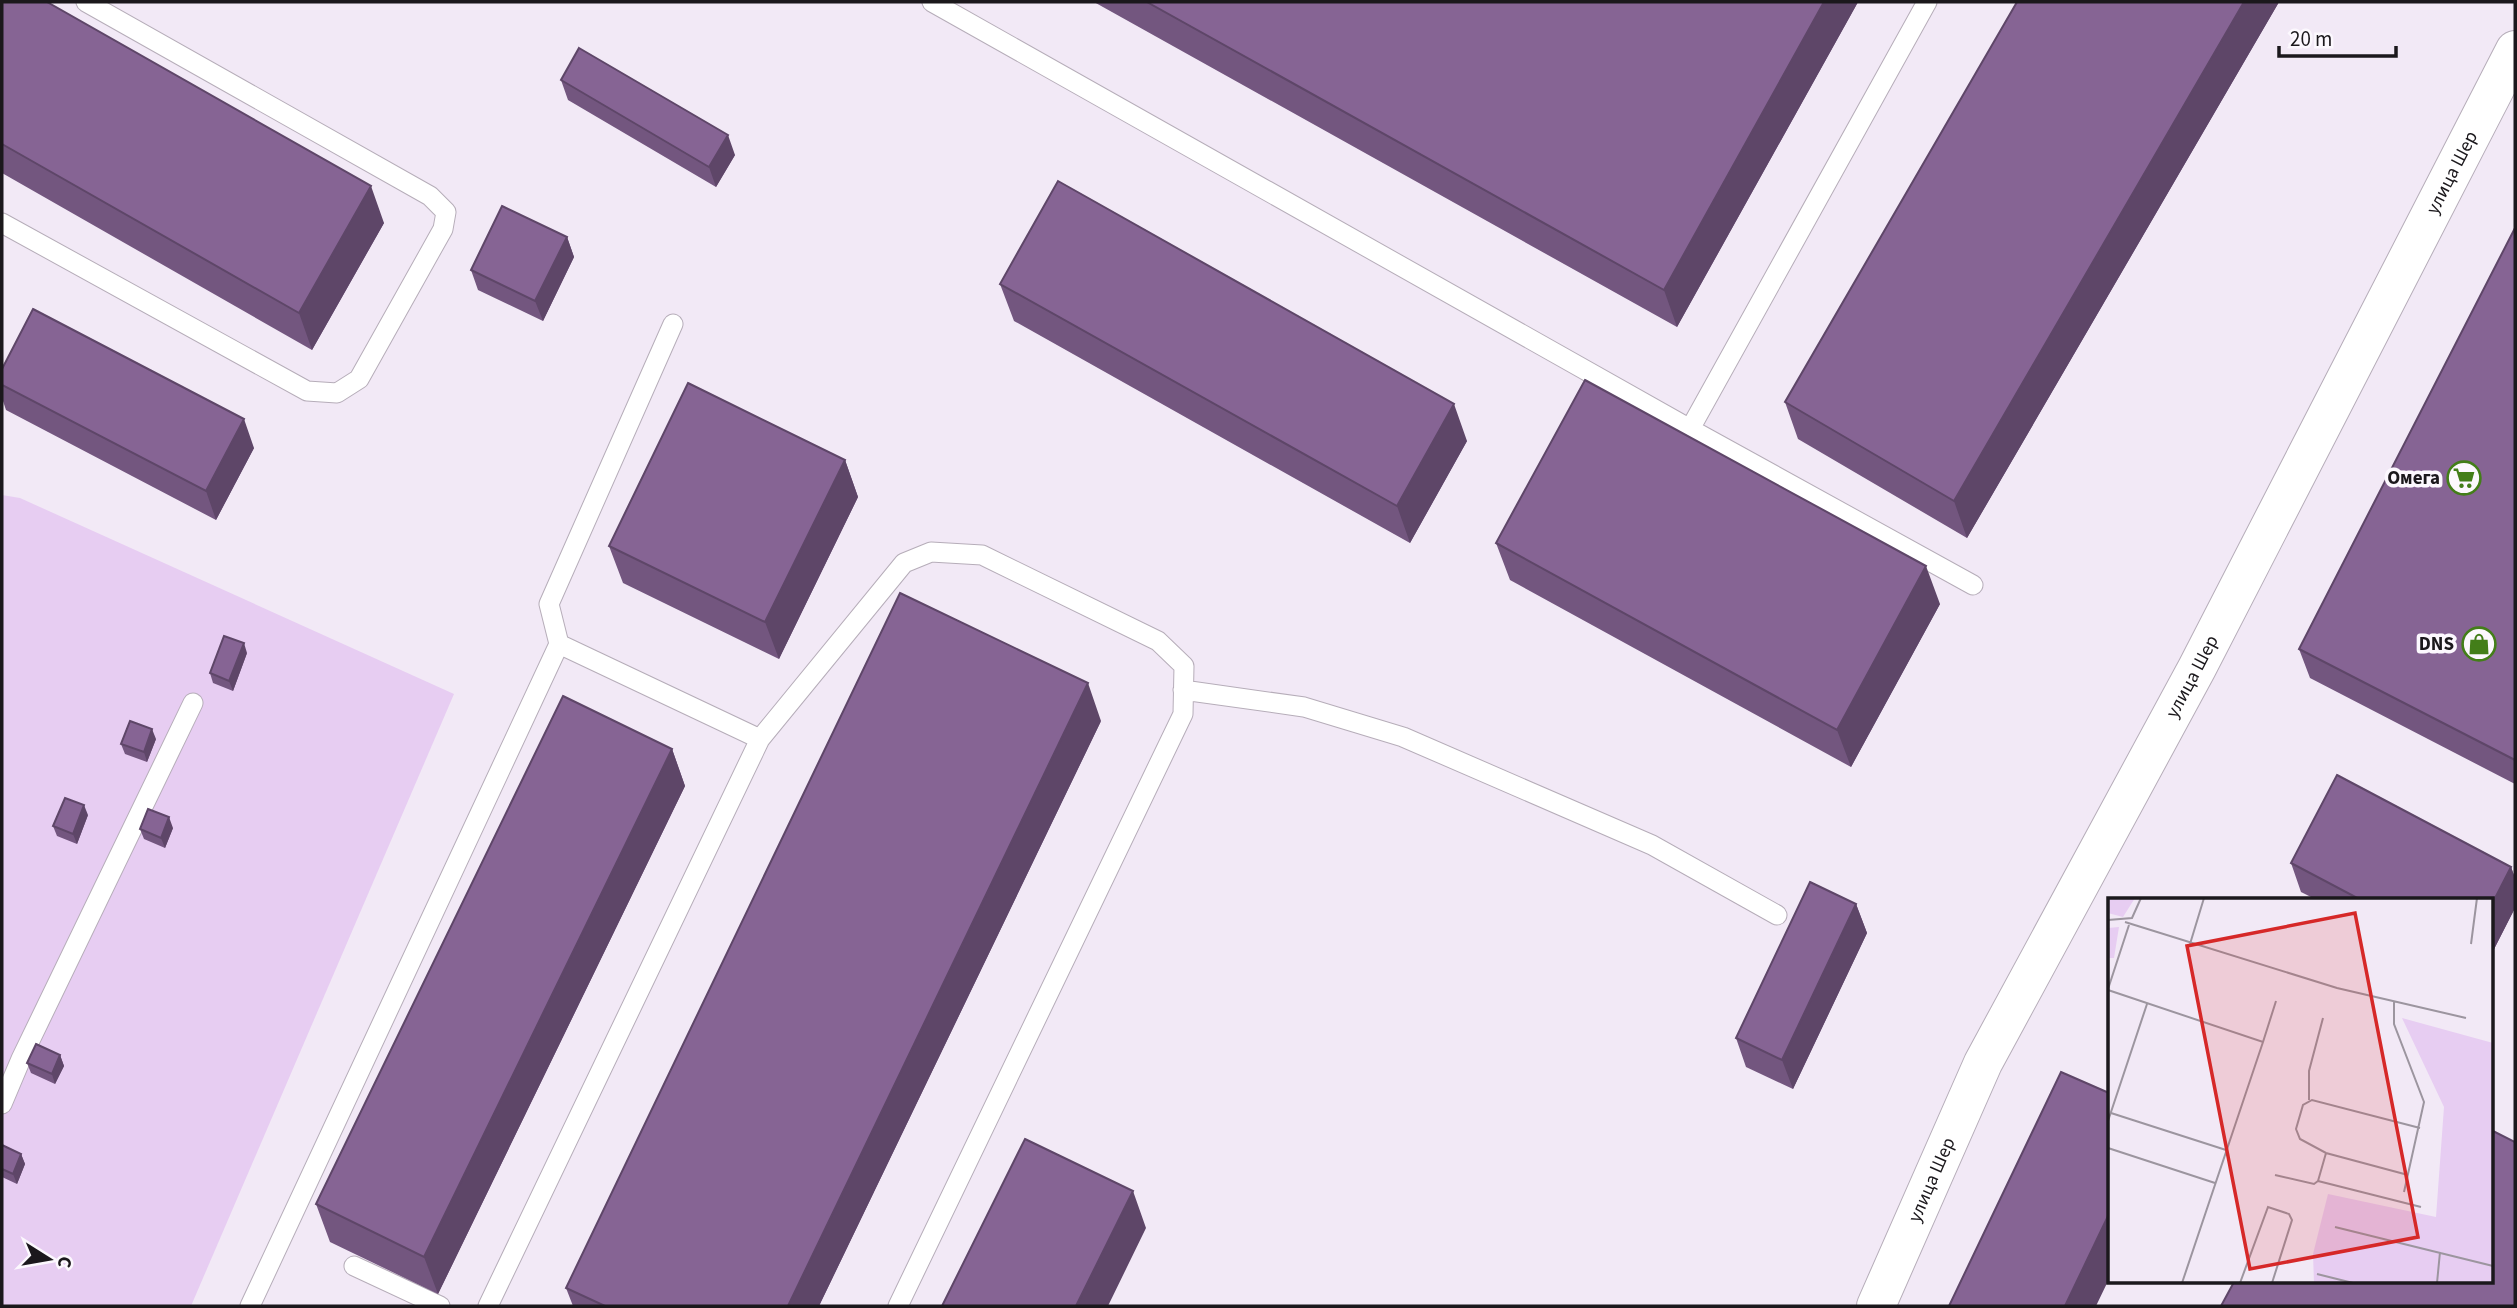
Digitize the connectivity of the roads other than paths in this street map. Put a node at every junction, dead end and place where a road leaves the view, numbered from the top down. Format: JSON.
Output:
{"nodes":[{"id":1,"x":86,"y":2,"type":"edge"},
{"id":2,"x":932,"y":2,"type":"edge"},
{"id":3,"x":1927,"y":2,"type":"edge"},
{"id":4,"x":2515,"y":50,"type":"edge"},
{"id":5,"x":2,"y":223,"type":"edge"},
{"id":6,"x":673,"y":324,"type":"dead end"},
{"id":7,"x":1690,"y":429,"type":"junction"},
{"id":8,"x":1973,"y":585,"type":"dead end"},
{"id":9,"x":559,"y":644,"type":"junction"},
{"id":10,"x":1183,"y":690,"type":"junction"},
{"id":11,"x":193,"y":703,"type":"dead end"},
{"id":12,"x":760,"y":738,"type":"junction"},
{"id":13,"x":1777,"y":915,"type":"dead end"},
{"id":14,"x":2,"y":1104,"type":"edge"},
{"id":15,"x":354,"y":1266,"type":"dead end"},
{"id":16,"x":250,"y":1306,"type":"edge"},
{"id":17,"x":440,"y":1306,"type":"edge"},
{"id":18,"x":488,"y":1306,"type":"edge"},
{"id":19,"x":898,"y":1306,"type":"edge"},
{"id":20,"x":1876,"y":1306,"type":"edge"}],
"edges":[{"from":1,"to":5,"type":"lane"},
{"from":2,"to":7,"type":"lane"},
{"from":3,"to":7,"type":"lane"},
{"from":4,"to":20,"type":"street","name":"улица Шер"},
{"from":6,"to":9,"type":"lane"},
{"from":7,"to":8,"type":"lane"},
{"from":9,"to":12,"type":"lane"},
{"from":9,"to":16,"type":"lane"},
{"from":10,"to":12,"type":"lane"},
{"from":10,"to":13,"type":"lane"},
{"from":10,"to":19,"type":"lane"},
{"from":11,"to":14,"type":"lane"},
{"from":12,"to":18,"type":"lane"},
{"from":15,"to":17,"type":"lane"}]}
